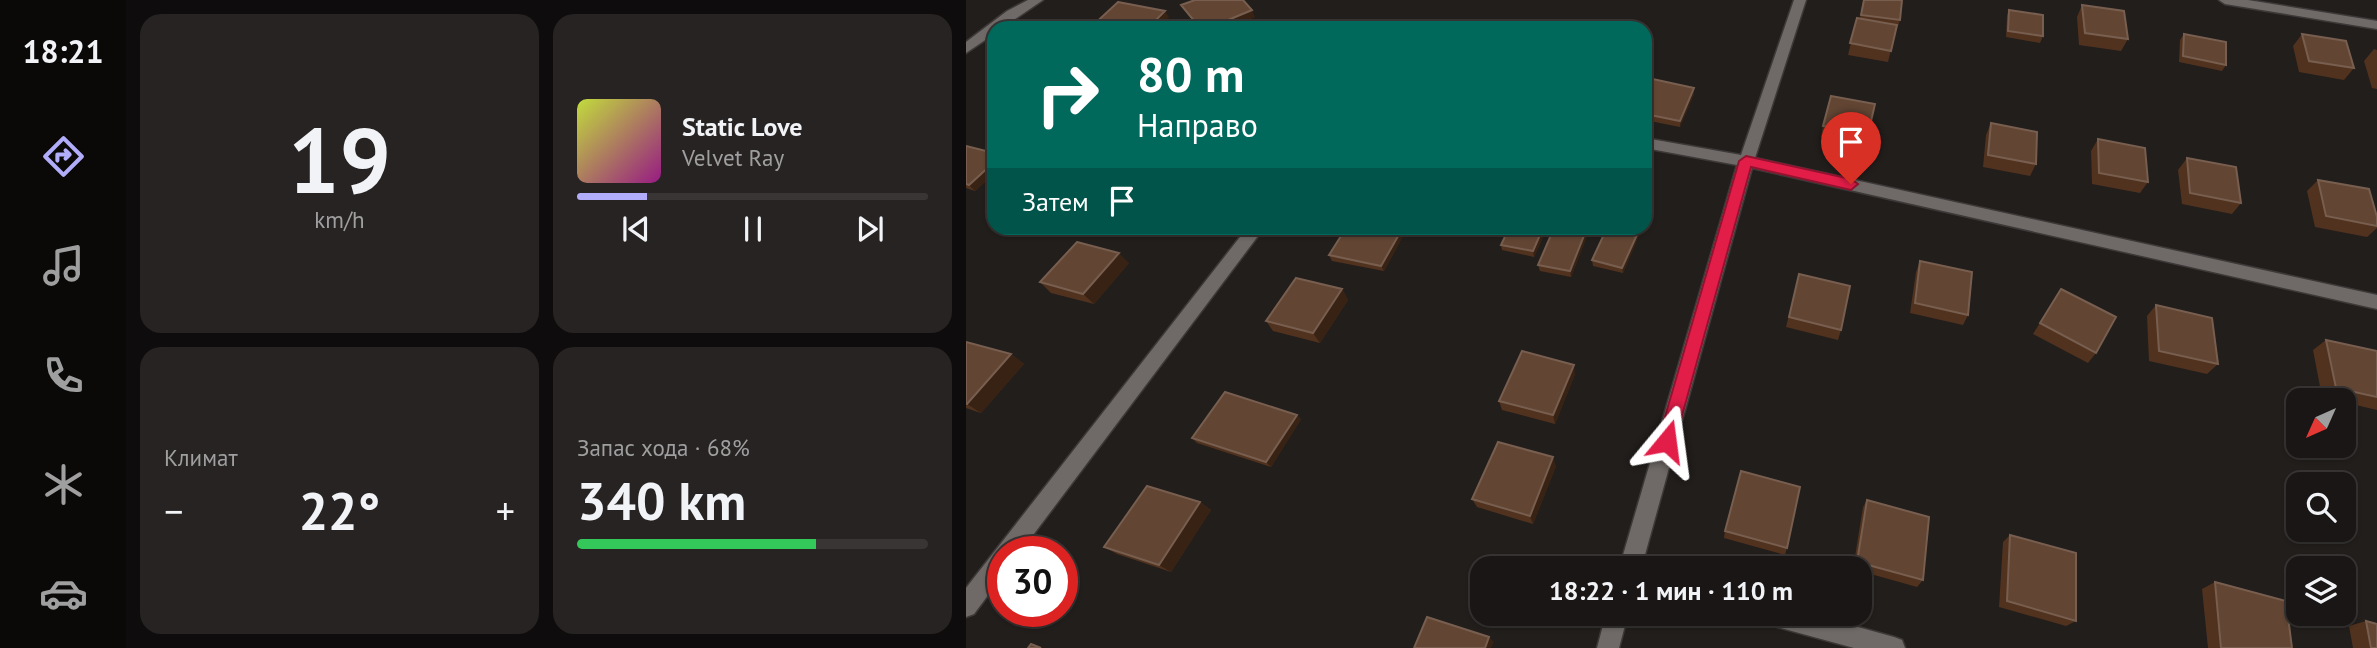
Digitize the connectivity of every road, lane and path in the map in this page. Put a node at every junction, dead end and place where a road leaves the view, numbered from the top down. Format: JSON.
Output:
{"nodes":[{"id":1,"x":1037,"y":0,"type":"edge"},
{"id":2,"x":1800,"y":0,"type":"edge"},
{"id":3,"x":2225,"y":0,"type":"edge"},
{"id":4,"x":1003,"y":21,"type":"edge"},
{"id":5,"x":2377,"y":25,"type":"edge"},
{"id":6,"x":987,"y":33,"type":"edge"},
{"id":7,"x":966,"y":49,"type":"edge"},
{"id":8,"x":1652,"y":144,"type":"edge"},
{"id":9,"x":1746,"y":161,"type":"junction"},
{"id":10,"x":1251,"y":235,"type":"edge"},
{"id":11,"x":2377,"y":302,"type":"edge"},
{"id":12,"x":1020,"y":536,"type":"edge"},
{"id":13,"x":1634,"y":556,"type":"edge"},
{"id":14,"x":987,"y":579,"type":"edge"},
{"id":15,"x":966,"y":606,"type":"edge"},
{"id":16,"x":1614,"y":626,"type":"edge"},
{"id":17,"x":1814,"y":626,"type":"edge"},
{"id":18,"x":1608,"y":648,"type":"edge"},
{"id":19,"x":1894,"y":648,"type":"edge"}],
"edges":[{"from":1,"to":4,"type":"street"},
{"from":2,"to":9,"type":"street"},
{"from":3,"to":5,"type":"street"},
{"from":6,"to":7,"type":"street"},
{"from":8,"to":9,"type":"street"},
{"from":9,"to":11,"type":"street"},
{"from":9,"to":13,"type":"street"},
{"from":10,"to":12,"type":"street"},
{"from":14,"to":15,"type":"street"},
{"from":16,"to":18,"type":"street"},
{"from":17,"to":19,"type":"street"}]}
